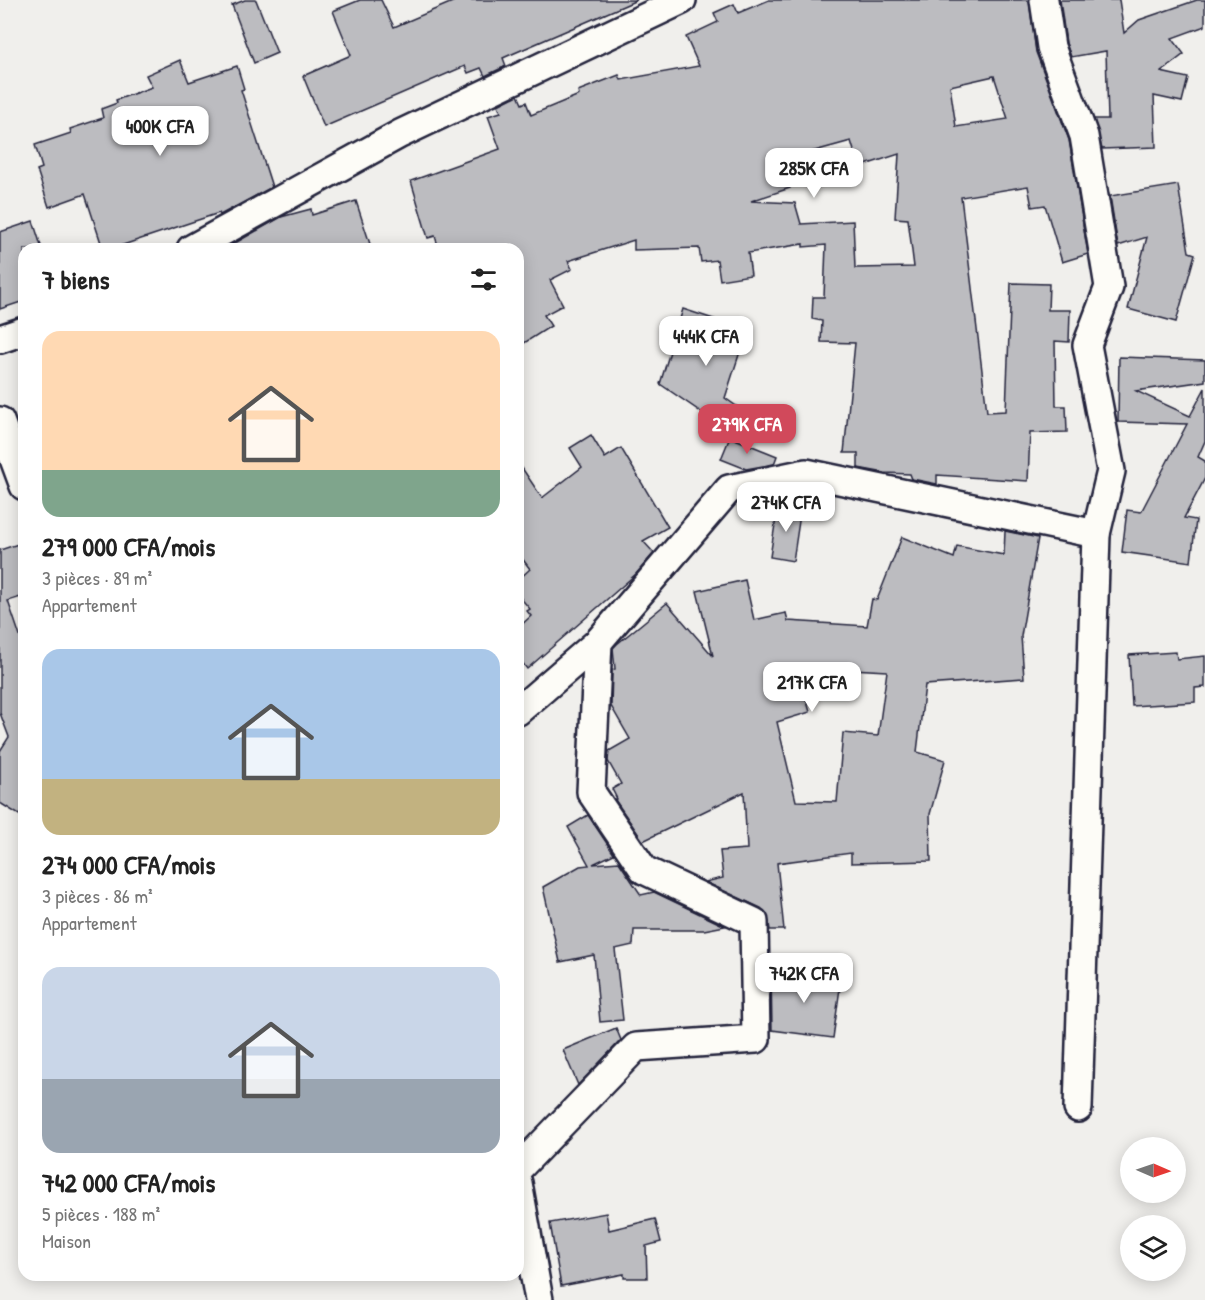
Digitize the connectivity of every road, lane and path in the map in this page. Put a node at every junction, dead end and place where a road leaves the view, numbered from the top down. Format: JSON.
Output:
{"nodes":[{"id":1,"x":682,"y":0,"type":"edge"},
{"id":2,"x":1044,"y":0,"type":"edge"},
{"id":3,"x":202,"y":243,"type":"edge"},
{"id":4,"x":18,"y":333,"type":"edge"},
{"id":5,"x":0,"y":339,"type":"edge"},
{"id":6,"x":0,"y":421,"type":"edge"},
{"id":7,"x":18,"y":470,"type":"edge"},
{"id":8,"x":1096,"y":534,"type":"junction"},
{"id":9,"x":598,"y":642,"type":"junction"},
{"id":10,"x":524,"y":706,"type":"edge"},
{"id":11,"x":1078,"y":1108,"type":"dead end"},
{"id":12,"x":524,"y":1163,"type":"edge"},
{"id":13,"x":524,"y":1216,"type":"edge"},
{"id":14,"x":539,"y":1300,"type":"edge"}],
"edges":[{"from":1,"to":3,"type":"street"},
{"from":2,"to":8,"type":"street"},
{"from":4,"to":5,"type":"street"},
{"from":6,"to":7,"type":"street"},
{"from":8,"to":9,"type":"street"},
{"from":8,"to":11,"type":"street"},
{"from":9,"to":10,"type":"street"},
{"from":9,"to":12,"type":"street"},
{"from":13,"to":14,"type":"street"}]}
